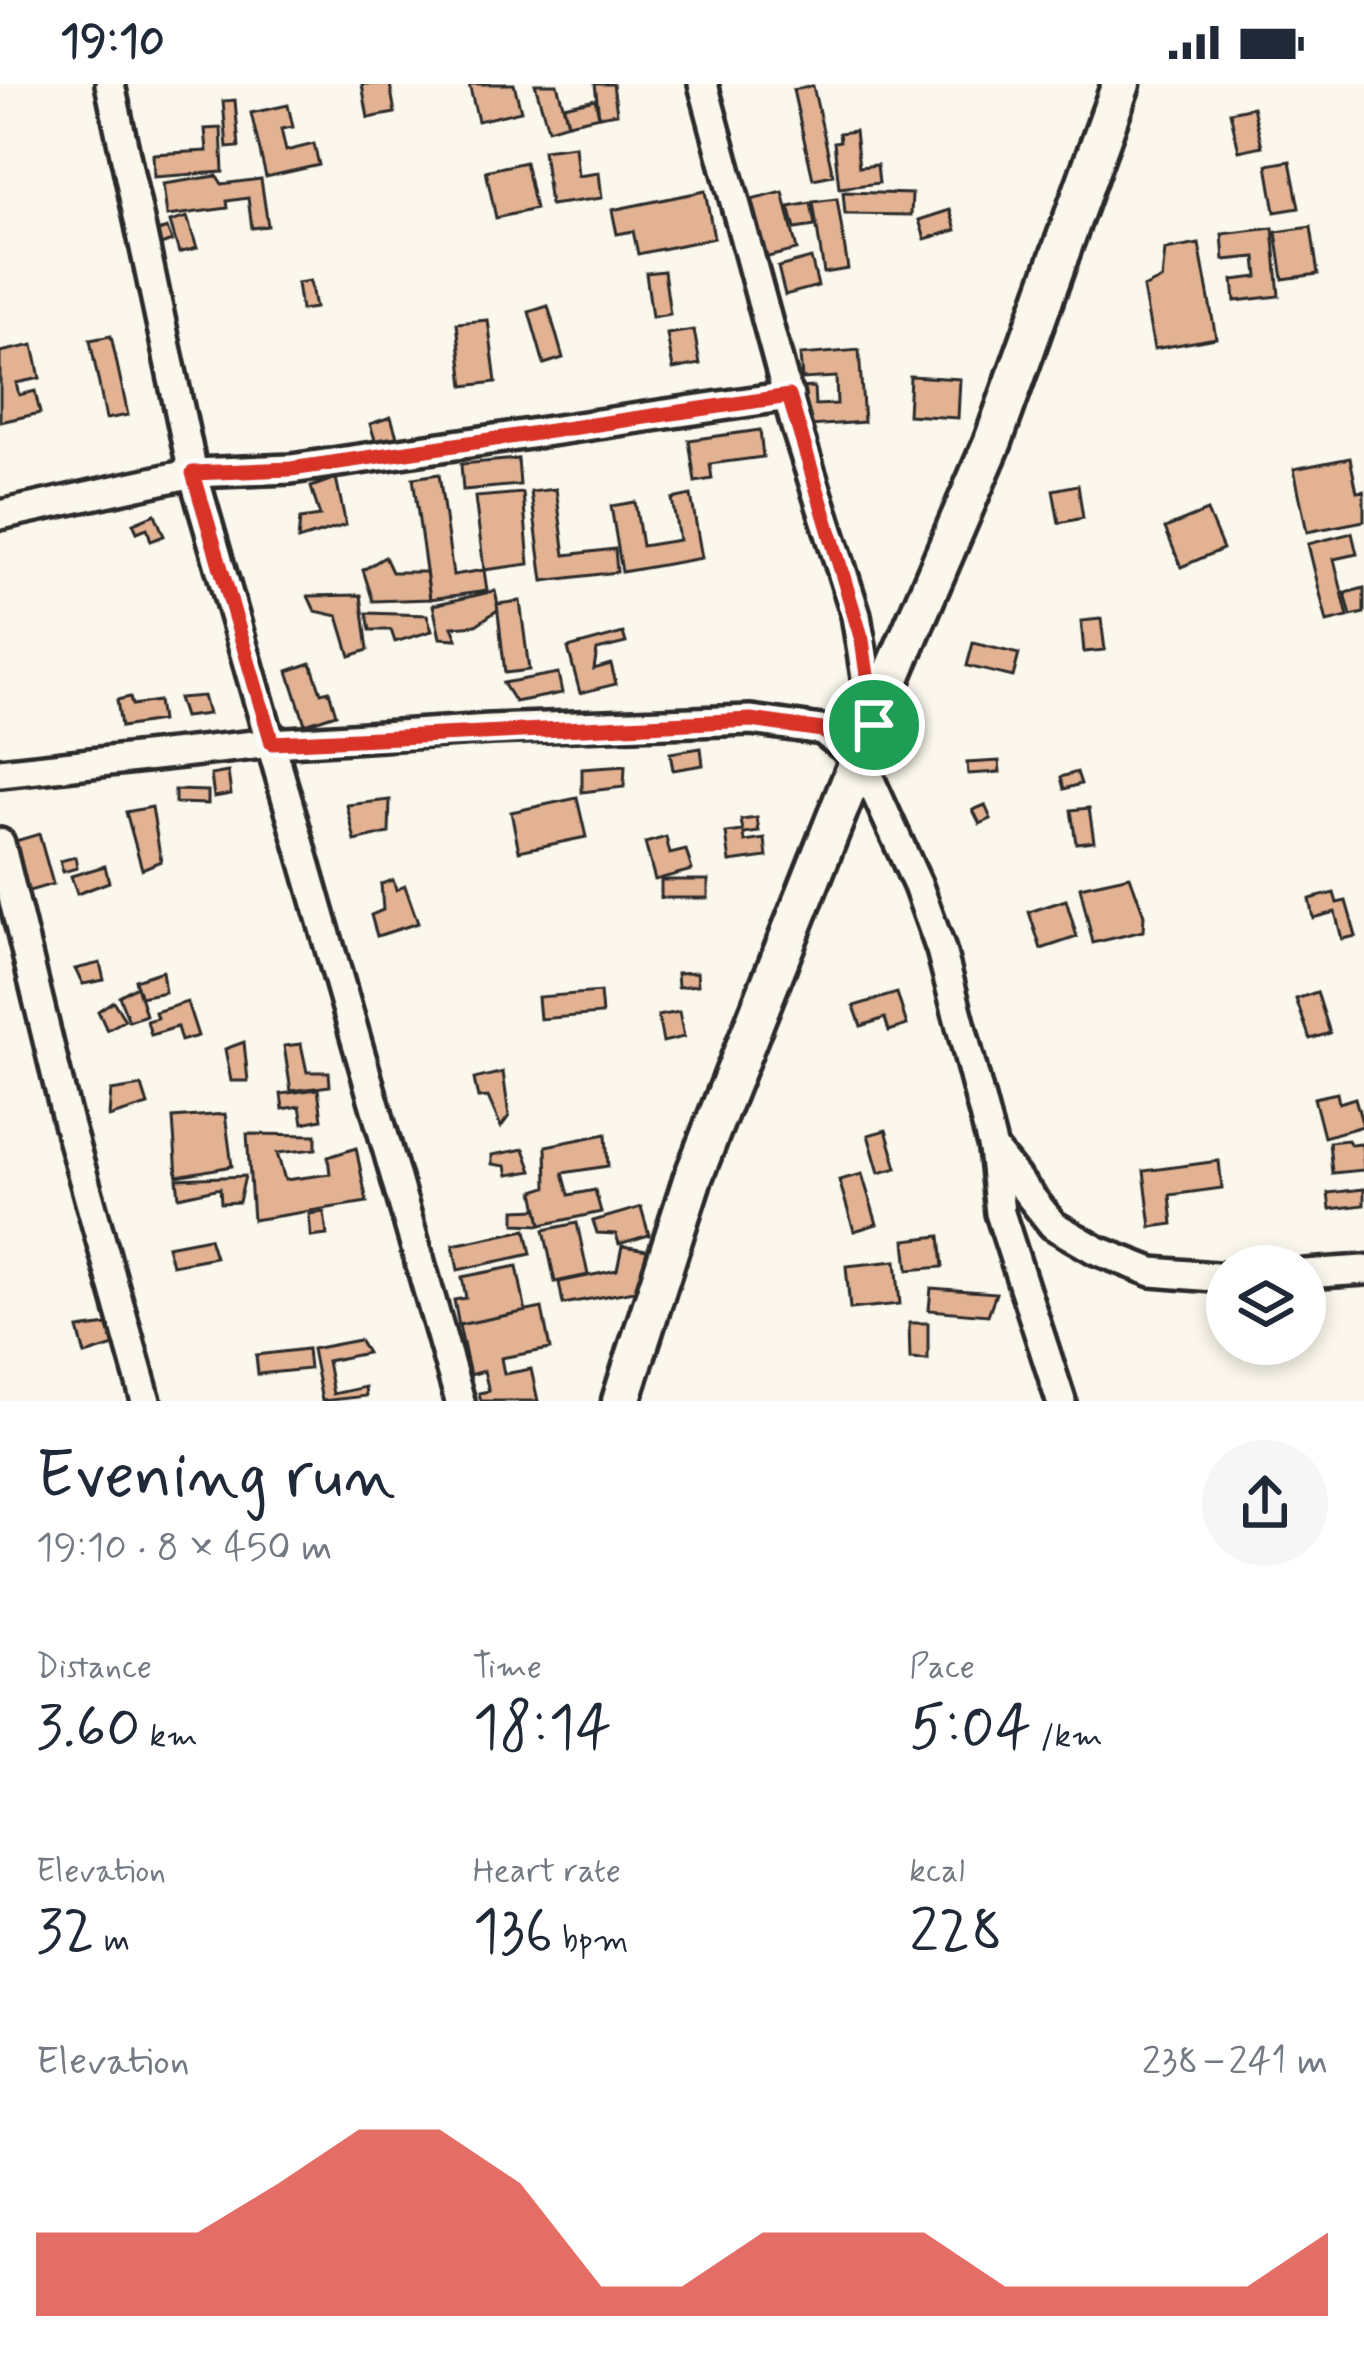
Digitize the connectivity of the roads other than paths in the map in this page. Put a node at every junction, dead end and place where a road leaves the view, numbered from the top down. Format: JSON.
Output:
{"nodes":[{"id":1,"x":110,"y":84,"type":"edge"},
{"id":2,"x":703,"y":84,"type":"edge"},
{"id":3,"x":1121,"y":84,"type":"edge"},
{"id":4,"x":789,"y":396,"type":"junction"},
{"id":5,"x":193,"y":473,"type":"junction"},
{"id":6,"x":0,"y":515,"type":"edge"},
{"id":7,"x":874,"y":725,"type":"junction"},
{"id":8,"x":272,"y":743,"type":"junction"},
{"id":9,"x":861,"y":760,"type":"junction"},
{"id":10,"x":0,"y":773,"type":"edge"},
{"id":11,"x":0,"y":843,"type":"edge"},
{"id":12,"x":993,"y":1149,"type":"junction"},
{"id":13,"x":1364,"y":1270,"type":"edge"},
{"id":14,"x":1326,"y":1273,"type":"edge"},
{"id":15,"x":1206,"y":1276,"type":"edge"},
{"id":16,"x":146,"y":1401,"type":"edge"},
{"id":17,"x":460,"y":1401,"type":"edge"},
{"id":18,"x":621,"y":1401,"type":"edge"},
{"id":19,"x":1061,"y":1401,"type":"edge"}],
"edges":[{"from":1,"to":5,"type":"street"},
{"from":2,"to":4,"type":"street"},
{"from":3,"to":7,"type":"street"},
{"from":4,"to":5,"type":"street"},
{"from":4,"to":7,"type":"street"},
{"from":5,"to":6,"type":"street"},
{"from":5,"to":8,"type":"street"},
{"from":7,"to":9,"type":"street"},
{"from":8,"to":9,"type":"street"},
{"from":8,"to":10,"type":"street"},
{"from":8,"to":17,"type":"street"},
{"from":9,"to":12,"type":"street"},
{"from":9,"to":18,"type":"street"},
{"from":11,"to":16,"type":"street"},
{"from":12,"to":15,"type":"street"},
{"from":12,"to":19,"type":"street"},
{"from":13,"to":14,"type":"street"}]}
